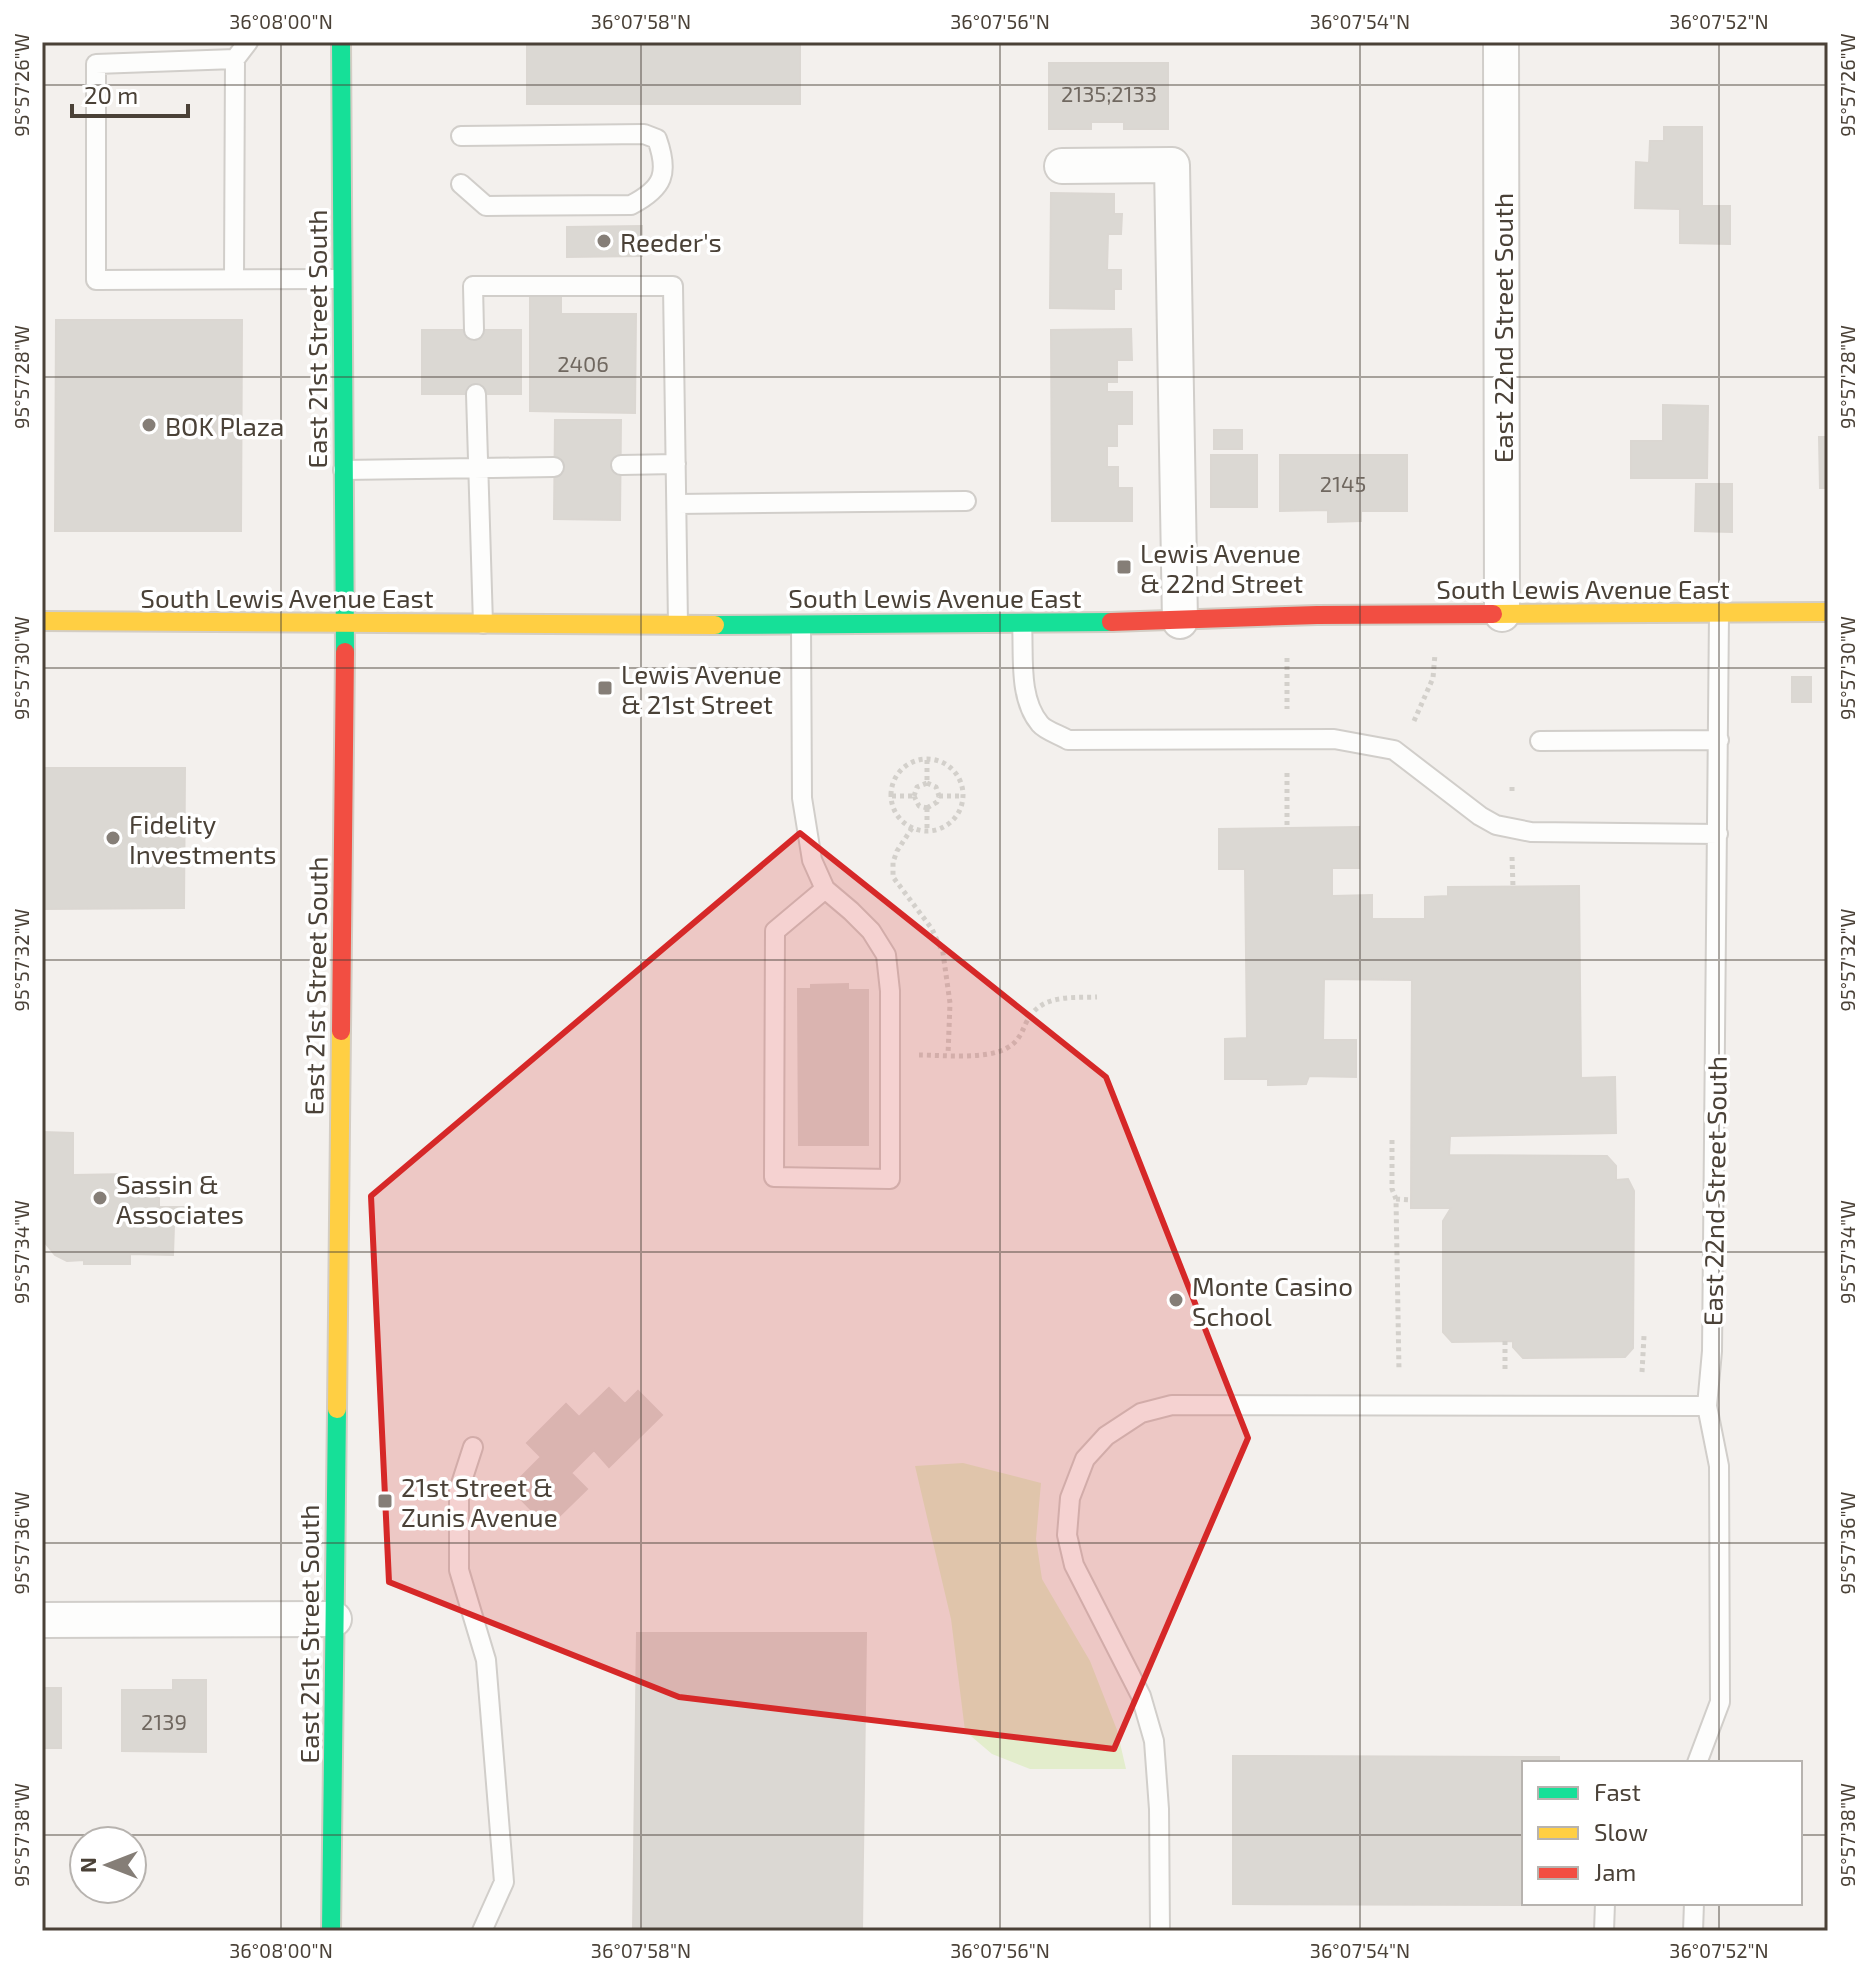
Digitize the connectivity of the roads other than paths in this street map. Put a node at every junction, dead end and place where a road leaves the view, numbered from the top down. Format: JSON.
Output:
{"nodes":[{"id":1,"x":248,"y":42,"type":"edge"},
{"id":2,"x":341,"y":42,"type":"edge"},
{"id":3,"x":1501,"y":42,"type":"edge"},
{"id":4,"x":235,"y":59,"type":"junction"},
{"id":5,"x":461,"y":136,"type":"dead end"},
{"id":6,"x":1062,"y":166,"type":"dead end"},
{"id":7,"x":461,"y":184,"type":"dead end"},
{"id":8,"x":234,"y":279,"type":"junction"},
{"id":9,"x":343,"y":279,"type":"junction"},
{"id":10,"x":474,"y":330,"type":"dead end"},
{"id":11,"x":476,"y":394,"type":"dead end"},
{"id":12,"x":676,"y":464,"type":"junction"},
{"id":13,"x":621,"y":465,"type":"dead end"},
{"id":14,"x":554,"y":467,"type":"dead end"},
{"id":15,"x":479,"y":468,"type":"junction"},
{"id":16,"x":343,"y":470,"type":"junction"},
{"id":17,"x":966,"y":501,"type":"dead end"},
{"id":18,"x":677,"y":504,"type":"junction"},
{"id":19,"x":1828,"y":612,"type":"edge"},
{"id":20,"x":1502,"y":614,"type":"junction"},
{"id":21,"x":1719,"y":614,"type":"junction"},
{"id":22,"x":42,"y":621,"type":"edge"},
{"id":23,"x":1180,"y":621,"type":"junction"},
{"id":24,"x":1022,"y":623,"type":"junction"},
{"id":25,"x":345,"y":624,"type":"junction"},
{"id":26,"x":483,"y":624,"type":"junction"},
{"id":27,"x":678,"y":624,"type":"junction"},
{"id":28,"x":801,"y":625,"type":"junction"},
{"id":29,"x":1719,"y":740,"type":"junction"},
{"id":30,"x":1540,"y":741,"type":"dead end"},
{"id":31,"x":1718,"y":834,"type":"junction"},
{"id":32,"x":825,"y":889,"type":"junction"},
{"id":33,"x":1707,"y":1406,"type":"junction"},
{"id":34,"x":473,"y":1447,"type":"dead end"},
{"id":35,"x":334,"y":1619,"type":"junction"},
{"id":36,"x":42,"y":1620,"type":"edge"},
{"id":37,"x":1698,"y":1761,"type":"edge"},
{"id":38,"x":1605,"y":1905,"type":"edge"},
{"id":39,"x":1694,"y":1905,"type":"edge"},
{"id":40,"x":331,"y":1931,"type":"edge"},
{"id":41,"x":482,"y":1931,"type":"edge"},
{"id":42,"x":1160,"y":1931,"type":"edge"},
{"id":43,"x":1604,"y":1931,"type":"edge"},
{"id":44,"x":1693,"y":1931,"type":"edge"}],
"edges":[{"from":1,"to":4,"type":"lane"},
{"from":2,"to":9,"type":"main road","name":"East 21st Street South"},
{"from":3,"to":20,"type":"street","name":"East 22nd Street South"},
{"from":4,"to":8,"type":"lane"},
{"from":4,"to":8,"type":"lane"},
{"from":5,"to":7,"type":"lane"},
{"from":6,"to":23,"type":"street"},
{"from":8,"to":9,"type":"lane"},
{"from":9,"to":16,"type":"main road","name":"East 21st Street South"},
{"from":10,"to":12,"type":"lane"},
{"from":11,"to":15,"type":"lane"},
{"from":12,"to":13,"type":"lane"},
{"from":12,"to":18,"type":"lane"},
{"from":14,"to":15,"type":"lane"},
{"from":15,"to":16,"type":"lane"},
{"from":15,"to":26,"type":"lane"},
{"from":16,"to":25,"type":"main road","name":"East 21st Street South"},
{"from":17,"to":18,"type":"lane"},
{"from":18,"to":27,"type":"lane"},
{"from":19,"to":21,"type":"main road","name":"South Lewis Avenue East"},
{"from":20,"to":21,"type":"main road","name":"South Lewis Avenue East"},
{"from":20,"to":23,"type":"main road","name":"South Lewis Avenue East"},
{"from":21,"to":29,"type":"lane","name":"East 22nd Street South"},
{"from":22,"to":25,"type":"main road","name":"South Lewis Avenue East"},
{"from":23,"to":24,"type":"main road","name":"South Lewis Avenue East"},
{"from":24,"to":28,"type":"main road","name":"South Lewis Avenue East"},
{"from":24,"to":31,"type":"lane"},
{"from":25,"to":26,"type":"main road","name":"South Lewis Avenue East"},
{"from":25,"to":35,"type":"main road","name":"East 21st Street South"},
{"from":26,"to":27,"type":"main road","name":"South Lewis Avenue East"},
{"from":27,"to":28,"type":"main road","name":"South Lewis Avenue East"},
{"from":28,"to":32,"type":"lane"},
{"from":29,"to":30,"type":"lane"},
{"from":29,"to":31,"type":"lane","name":"East 22nd Street South"},
{"from":31,"to":33,"type":"lane","name":"East 22nd Street South"},
{"from":32,"to":32,"type":"lane"},
{"from":33,"to":37,"type":"lane","name":"East 22nd Street South"},
{"from":33,"to":42,"type":"lane"},
{"from":34,"to":41,"type":"lane"},
{"from":35,"to":36,"type":"street"},
{"from":35,"to":40,"type":"main road","name":"East 21st Street South"},
{"from":38,"to":43,"type":"lane"},
{"from":39,"to":44,"type":"lane"}]}
